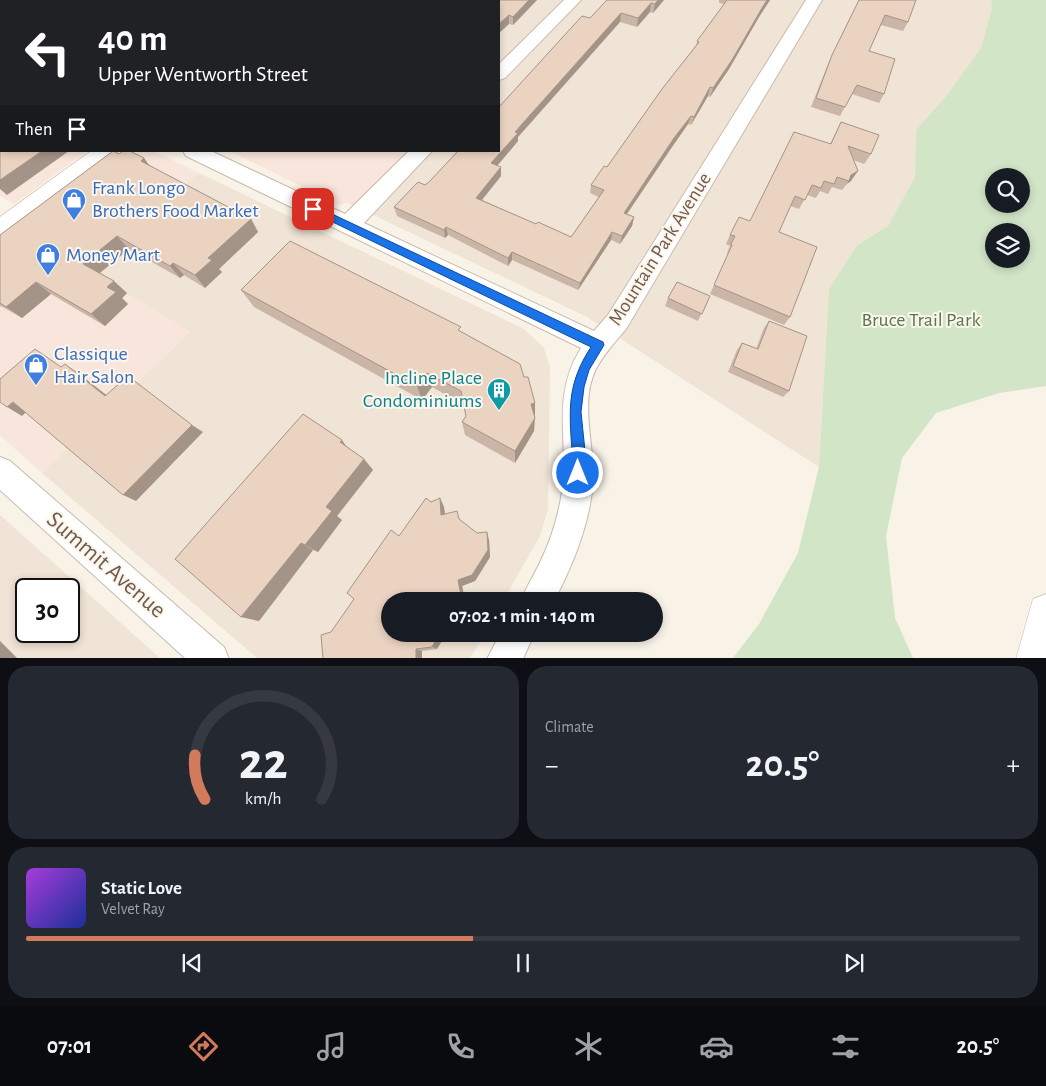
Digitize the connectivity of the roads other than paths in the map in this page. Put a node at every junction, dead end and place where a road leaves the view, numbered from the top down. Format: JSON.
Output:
{"nodes":[{"id":1,"x":573,"y":0,"type":"edge"},
{"id":2,"x":814,"y":0,"type":"edge"},
{"id":3,"x":500,"y":73,"type":"edge"},
{"id":4,"x":106,"y":152,"type":"edge"},
{"id":5,"x":194,"y":152,"type":"edge"},
{"id":6,"x":421,"y":152,"type":"edge"},
{"id":7,"x":3,"y":223,"type":"edge"},
{"id":8,"x":348,"y":225,"type":"junction"},
{"id":9,"x":599,"y":345,"type":"junction"},
{"id":10,"x":0,"y":471,"type":"edge"},
{"id":11,"x":541,"y":592,"type":"edge"},
{"id":12,"x":1046,"y":612,"type":"edge"},
{"id":13,"x":513,"y":642,"type":"edge"},
{"id":14,"x":212,"y":658,"type":"edge"},
{"id":15,"x":504,"y":658,"type":"edge"},
{"id":16,"x":1034,"y":658,"type":"edge"}],
"edges":[{"from":1,"to":3,"type":"street"},
{"from":2,"to":9,"type":"street","name":"Mountain Park Avenue"},
{"from":4,"to":7,"type":"main road"},
{"from":5,"to":8,"type":"street"},
{"from":6,"to":8,"type":"street"},
{"from":8,"to":9,"type":"street"},
{"from":9,"to":11,"type":"street","name":"Mountain Park Avenue"},
{"from":10,"to":14,"type":"street","name":"Summit Avenue"},
{"from":12,"to":16,"type":"main road"},
{"from":13,"to":15,"type":"street"}]}
